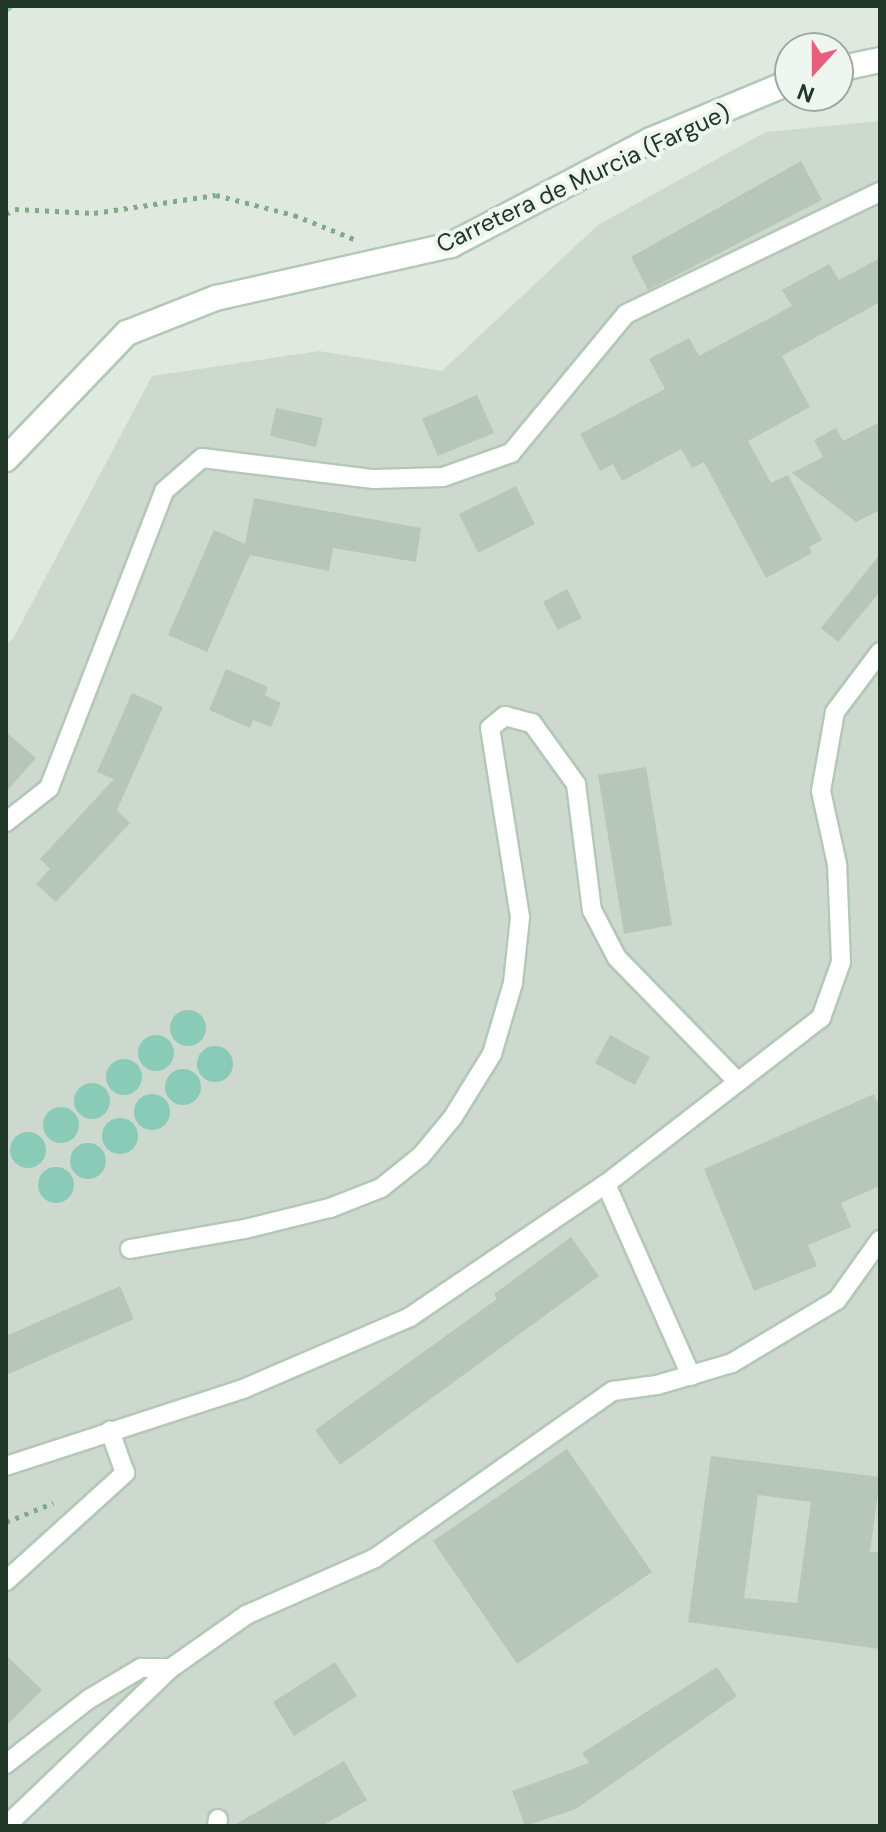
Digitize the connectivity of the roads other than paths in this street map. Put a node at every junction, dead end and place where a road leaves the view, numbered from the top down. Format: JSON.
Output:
{"nodes":[{"id":1,"x":880,"y":60,"type":"edge"},
{"id":2,"x":854,"y":66,"type":"edge"},
{"id":3,"x":774,"y":89,"type":"edge"},
{"id":4,"x":880,"y":192,"type":"edge"},
{"id":5,"x":6,"y":459,"type":"edge"},
{"id":6,"x":880,"y":652,"type":"edge"},
{"id":7,"x":6,"y":822,"type":"edge"},
{"id":8,"x":738,"y":1082,"type":"junction"},
{"id":9,"x":606,"y":1184,"type":"junction"},
{"id":10,"x":880,"y":1240,"type":"edge"},
{"id":11,"x":130,"y":1249,"type":"dead end"},
{"id":12,"x":691,"y":1376,"type":"junction"},
{"id":13,"x":110,"y":1431,"type":"junction"},
{"id":14,"x":6,"y":1466,"type":"edge"},
{"id":15,"x":6,"y":1581,"type":"edge"},
{"id":16,"x":171,"y":1668,"type":"junction"},
{"id":17,"x":6,"y":1764,"type":"edge"},
{"id":18,"x":6,"y":1826,"type":"edge"}],
"edges":[{"from":1,"to":2,"type":"main road"},
{"from":3,"to":5,"type":"main road","name":"Carretera de Murcia (Fargue)"},
{"from":4,"to":7,"type":"lane"},
{"from":6,"to":8,"type":"lane"},
{"from":8,"to":9,"type":"lane"},
{"from":8,"to":11,"type":"lane"},
{"from":9,"to":12,"type":"lane"},
{"from":9,"to":13,"type":"lane"},
{"from":10,"to":12,"type":"lane"},
{"from":12,"to":16,"type":"lane"},
{"from":13,"to":14,"type":"lane"},
{"from":13,"to":15,"type":"lane"},
{"from":16,"to":17,"type":"lane"},
{"from":16,"to":18,"type":"lane"}]}
